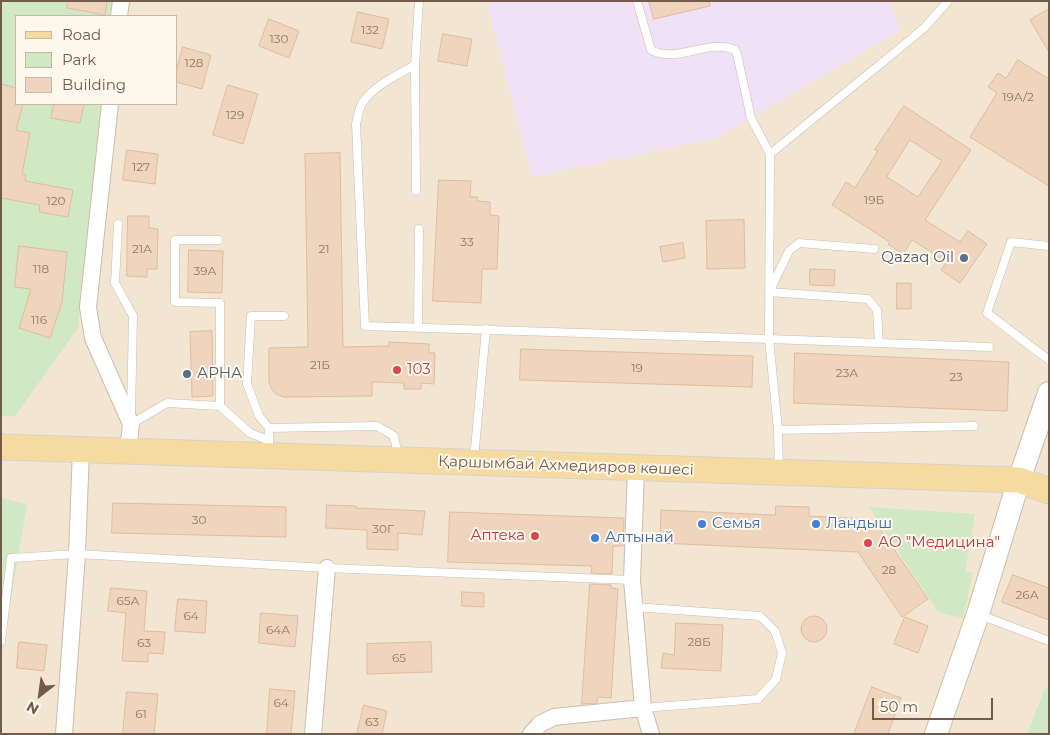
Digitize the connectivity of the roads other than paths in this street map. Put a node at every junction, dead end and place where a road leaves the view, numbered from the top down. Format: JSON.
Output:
{"nodes":[{"id":1,"x":120,"y":1,"type":"edge"},
{"id":2,"x":419,"y":1,"type":"edge"},
{"id":3,"x":637,"y":1,"type":"edge"},
{"id":4,"x":948,"y":1,"type":"edge"},
{"id":5,"x":119,"y":15,"type":"edge"},
{"id":6,"x":414,"y":65,"type":"junction"},
{"id":7,"x":110,"y":105,"type":"edge"},
{"id":8,"x":770,"y":154,"type":"junction"},
{"id":9,"x":416,"y":191,"type":"dead end"},
{"id":10,"x":118,"y":224,"type":"dead end"},
{"id":11,"x":419,"y":229,"type":"dead end"},
{"id":12,"x":218,"y":240,"type":"dead end"},
{"id":13,"x":1049,"y":246,"type":"edge"},
{"id":14,"x":874,"y":249,"type":"dead end"},
{"id":15,"x":769,"y":292,"type":"junction"},
{"id":16,"x":284,"y":316,"type":"dead end"},
{"id":17,"x":418,"y":327,"type":"junction"},
{"id":18,"x":486,"y":329,"type":"junction"},
{"id":19,"x":769,"y":339,"type":"junction"},
{"id":20,"x":879,"y":343,"type":"junction"},
{"id":21,"x":989,"y":347,"type":"dead end"},
{"id":22,"x":1049,"y":360,"type":"edge"},
{"id":23,"x":1049,"y":393,"type":"edge"},
{"id":24,"x":220,"y":406,"type":"junction"},
{"id":25,"x":131,"y":424,"type":"junction"},
{"id":26,"x":974,"y":426,"type":"dead end"},
{"id":27,"x":269,"y":428,"type":"junction"},
{"id":28,"x":778,"y":430,"type":"junction"},
{"id":29,"x":1,"y":447,"type":"edge"},
{"id":30,"x":269,"y":448,"type":"junction"},
{"id":31,"x":81,"y":450,"type":"junction"},
{"id":32,"x":128,"y":451,"type":"junction"},
{"id":33,"x":399,"y":460,"type":"junction"},
{"id":34,"x":474,"y":462,"type":"junction"},
{"id":35,"x":636,"y":468,"type":"junction"},
{"id":36,"x":780,"y":473,"type":"junction"},
{"id":37,"x":1019,"y":480,"type":"junction"},
{"id":38,"x":1049,"y":491,"type":"edge"},
{"id":39,"x":77,"y":554,"type":"junction"},
{"id":40,"x":327,"y":568,"type":"junction"},
{"id":41,"x":632,"y":580,"type":"junction"},
{"id":42,"x":634,"y":607,"type":"junction"},
{"id":43,"x":978,"y":614,"type":"junction"},
{"id":44,"x":1,"y":641,"type":"edge"},
{"id":45,"x":1049,"y":641,"type":"edge"},
{"id":46,"x":643,"y":708,"type":"junction"},
{"id":47,"x":64,"y":734,"type":"edge"},
{"id":48,"x":313,"y":734,"type":"edge"},
{"id":49,"x":531,"y":734,"type":"edge"},
{"id":50,"x":650,"y":734,"type":"edge"},
{"id":51,"x":936,"y":734,"type":"edge"}],
"edges":[{"from":1,"to":5,"type":"street"},
{"from":2,"to":6,"type":"lane"},
{"from":3,"to":8,"type":"lane"},
{"from":4,"to":8,"type":"lane"},
{"from":6,"to":9,"type":"lane"},
{"from":6,"to":17,"type":"lane"},
{"from":7,"to":25,"type":"street"},
{"from":8,"to":15,"type":"lane"},
{"from":10,"to":25,"type":"lane"},
{"from":11,"to":17,"type":"lane"},
{"from":12,"to":24,"type":"lane"},
{"from":13,"to":22,"type":"lane"},
{"from":14,"to":15,"type":"lane"},
{"from":15,"to":19,"type":"lane"},
{"from":15,"to":20,"type":"lane"},
{"from":16,"to":27,"type":"lane"},
{"from":17,"to":18,"type":"lane"},
{"from":18,"to":19,"type":"lane"},
{"from":18,"to":34,"type":"lane"},
{"from":19,"to":20,"type":"lane"},
{"from":19,"to":28,"type":"lane"},
{"from":20,"to":21,"type":"lane"},
{"from":23,"to":37,"type":"street"},
{"from":24,"to":25,"type":"lane"},
{"from":24,"to":30,"type":"lane"},
{"from":25,"to":32,"type":"street"},
{"from":26,"to":28,"type":"lane"},
{"from":27,"to":30,"type":"lane"},
{"from":27,"to":33,"type":"lane"},
{"from":28,"to":36,"type":"lane"},
{"from":29,"to":31,"type":"main road","name":"Қаршымбай Ахмедияров көшесі"},
{"from":30,"to":32,"type":"main road","name":"Қаршымбай Ахмедияров көшесі"},
{"from":30,"to":33,"type":"main road","name":"Қаршымбай Ахмедияров көшесі"},
{"from":31,"to":32,"type":"main road","name":"Қаршымбай Ахмедияров көшесі"},
{"from":31,"to":39,"type":"street"},
{"from":33,"to":34,"type":"main road","name":"Қаршымбай Ахмедияров көшесі"},
{"from":34,"to":35,"type":"main road","name":"Қаршымбай Ахмедияров көшесі"},
{"from":35,"to":36,"type":"main road","name":"Қаршымбай Ахмедияров көшесі"},
{"from":35,"to":41,"type":"street"},
{"from":36,"to":37,"type":"main road","name":"Қаршымбай Ахмедияров көшесі"},
{"from":37,"to":38,"type":"main road","name":"Қаршымбай Ахмедияров көшесі"},
{"from":37,"to":43,"type":"street"},
{"from":39,"to":40,"type":"lane"},
{"from":39,"to":44,"type":"lane"},
{"from":39,"to":47,"type":"street"},
{"from":40,"to":41,"type":"lane"},
{"from":40,"to":48,"type":"street"},
{"from":41,"to":42,"type":"street"},
{"from":42,"to":46,"type":"street"},
{"from":42,"to":46,"type":"lane"},
{"from":43,"to":45,"type":"lane"},
{"from":43,"to":51,"type":"street"},
{"from":46,"to":49,"type":"street"},
{"from":46,"to":50,"type":"street"}]}
